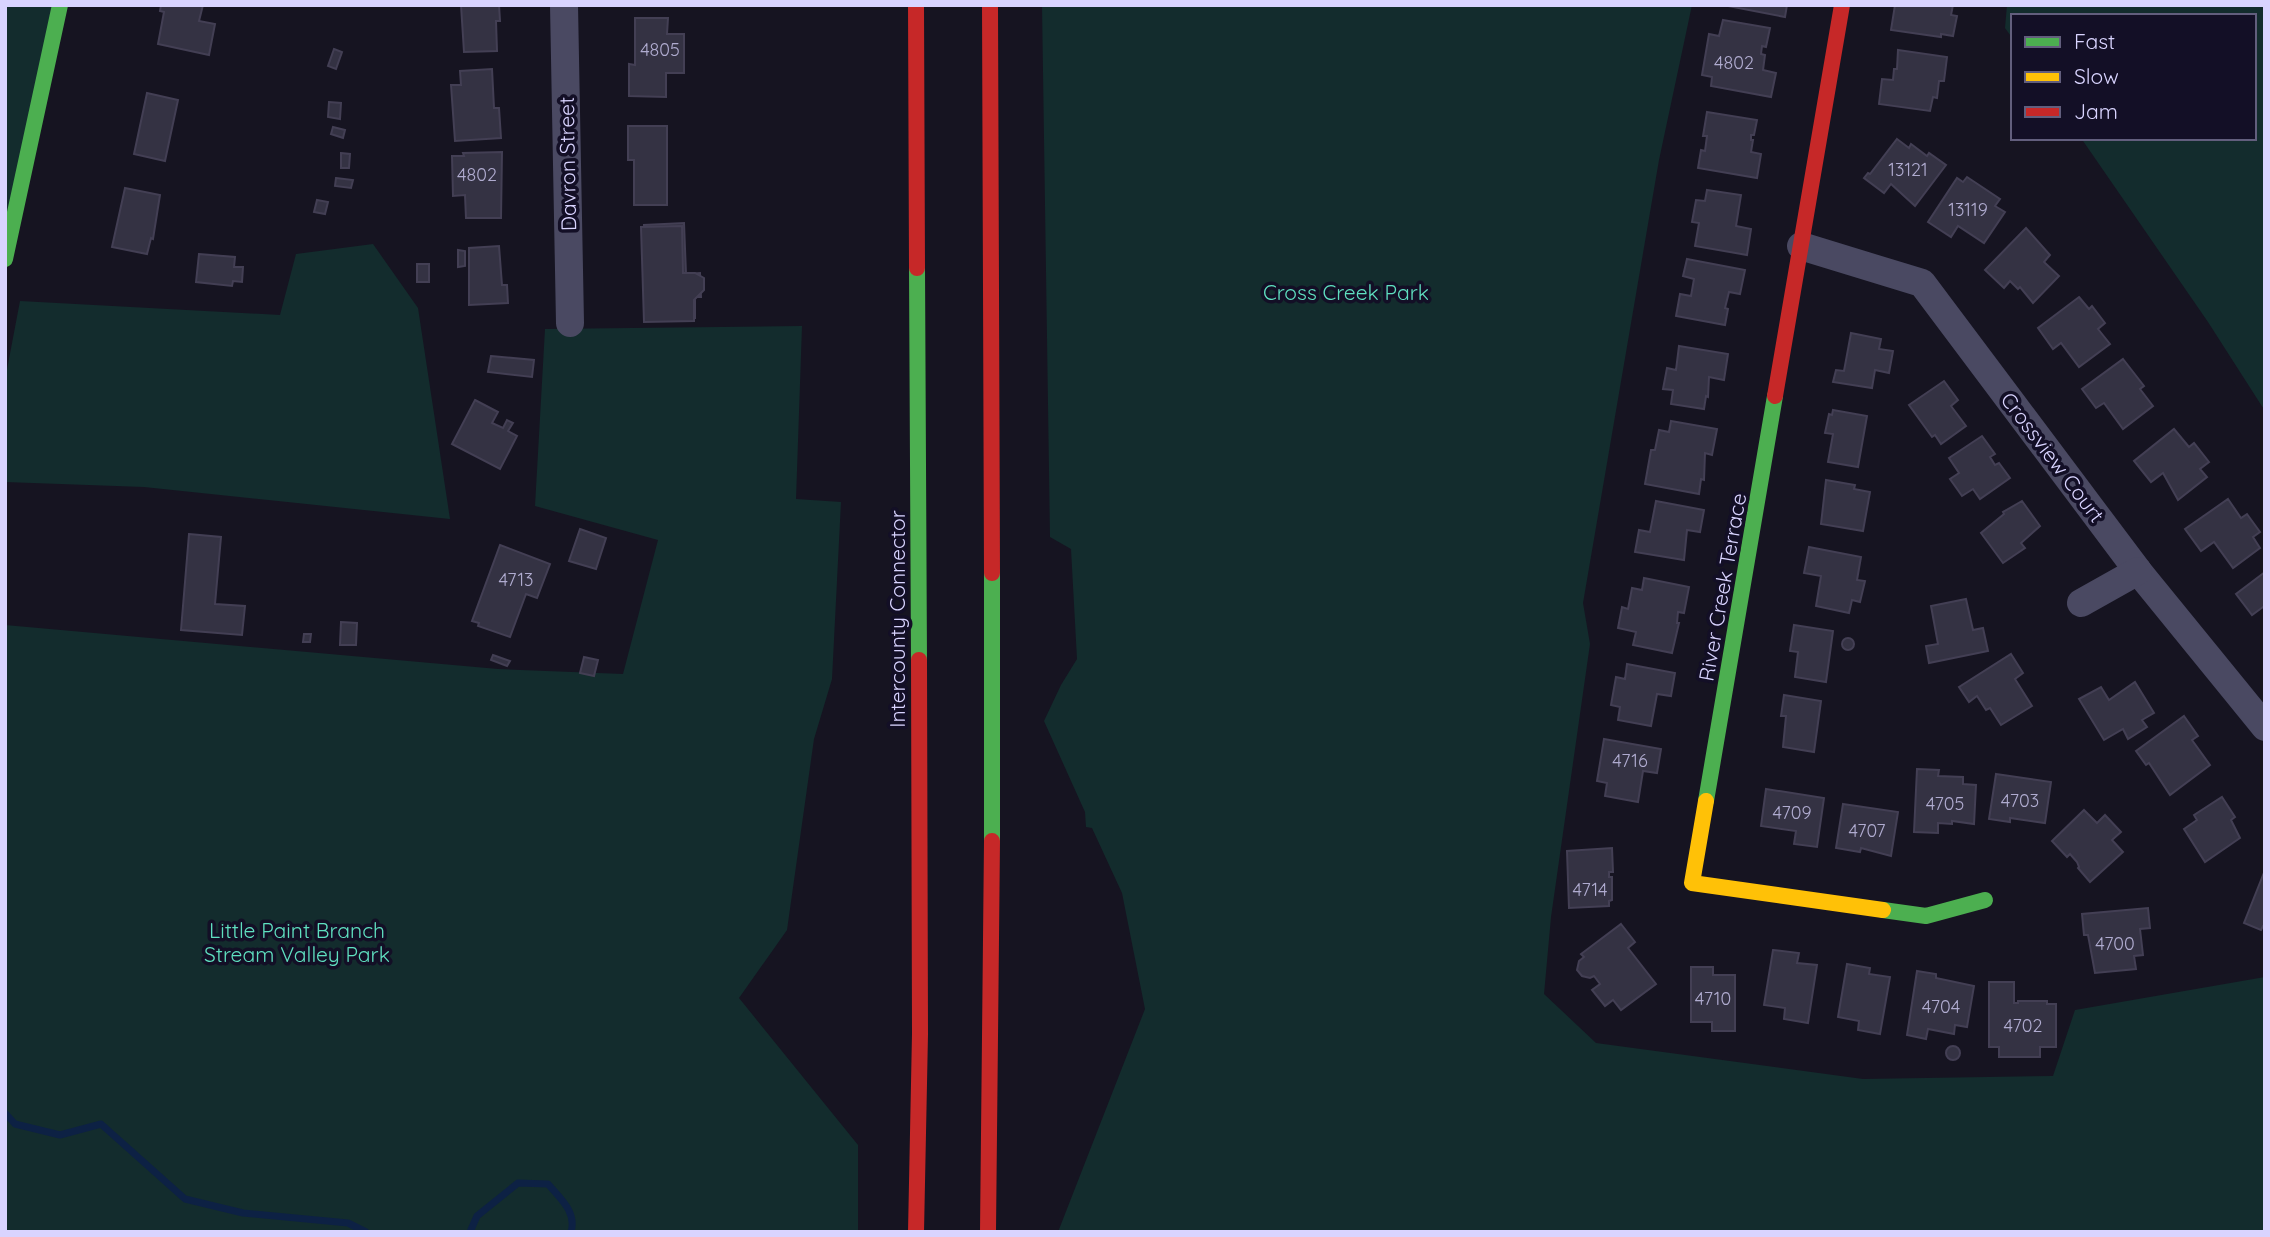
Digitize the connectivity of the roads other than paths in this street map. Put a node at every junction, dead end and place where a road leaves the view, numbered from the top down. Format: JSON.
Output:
{"nodes":[{"id":1,"x":60,"y":5,"type":"edge"},
{"id":2,"x":564,"y":5,"type":"edge"},
{"id":3,"x":916,"y":5,"type":"edge"},
{"id":4,"x":989,"y":5,"type":"edge"},
{"id":5,"x":1842,"y":5,"type":"edge"},
{"id":6,"x":1801,"y":246,"type":"junction"},
{"id":7,"x":5,"y":259,"type":"edge"},
{"id":8,"x":570,"y":323,"type":"dead end"},
{"id":9,"x":2138,"y":571,"type":"junction"},
{"id":10,"x":2081,"y":603,"type":"dead end"},
{"id":11,"x":2265,"y":727,"type":"edge"},
{"id":12,"x":1985,"y":900,"type":"dead end"},
{"id":13,"x":916,"y":1232,"type":"edge"},
{"id":14,"x":988,"y":1232,"type":"edge"}],
"edges":[{"from":1,"to":7,"type":"main road"},
{"from":2,"to":8,"type":"street","name":"Davron Street"},
{"from":3,"to":13,"type":"main road","name":"Intercounty Connector"},
{"from":4,"to":14,"type":"main road"},
{"from":5,"to":6,"type":"main road","name":"River Creek Terrace"},
{"from":6,"to":9,"type":"street","name":"Crossview Court"},
{"from":6,"to":12,"type":"main road","name":"River Creek Terrace"},
{"from":9,"to":10,"type":"street"},
{"from":9,"to":11,"type":"street","name":"Crossview Court"}]}
